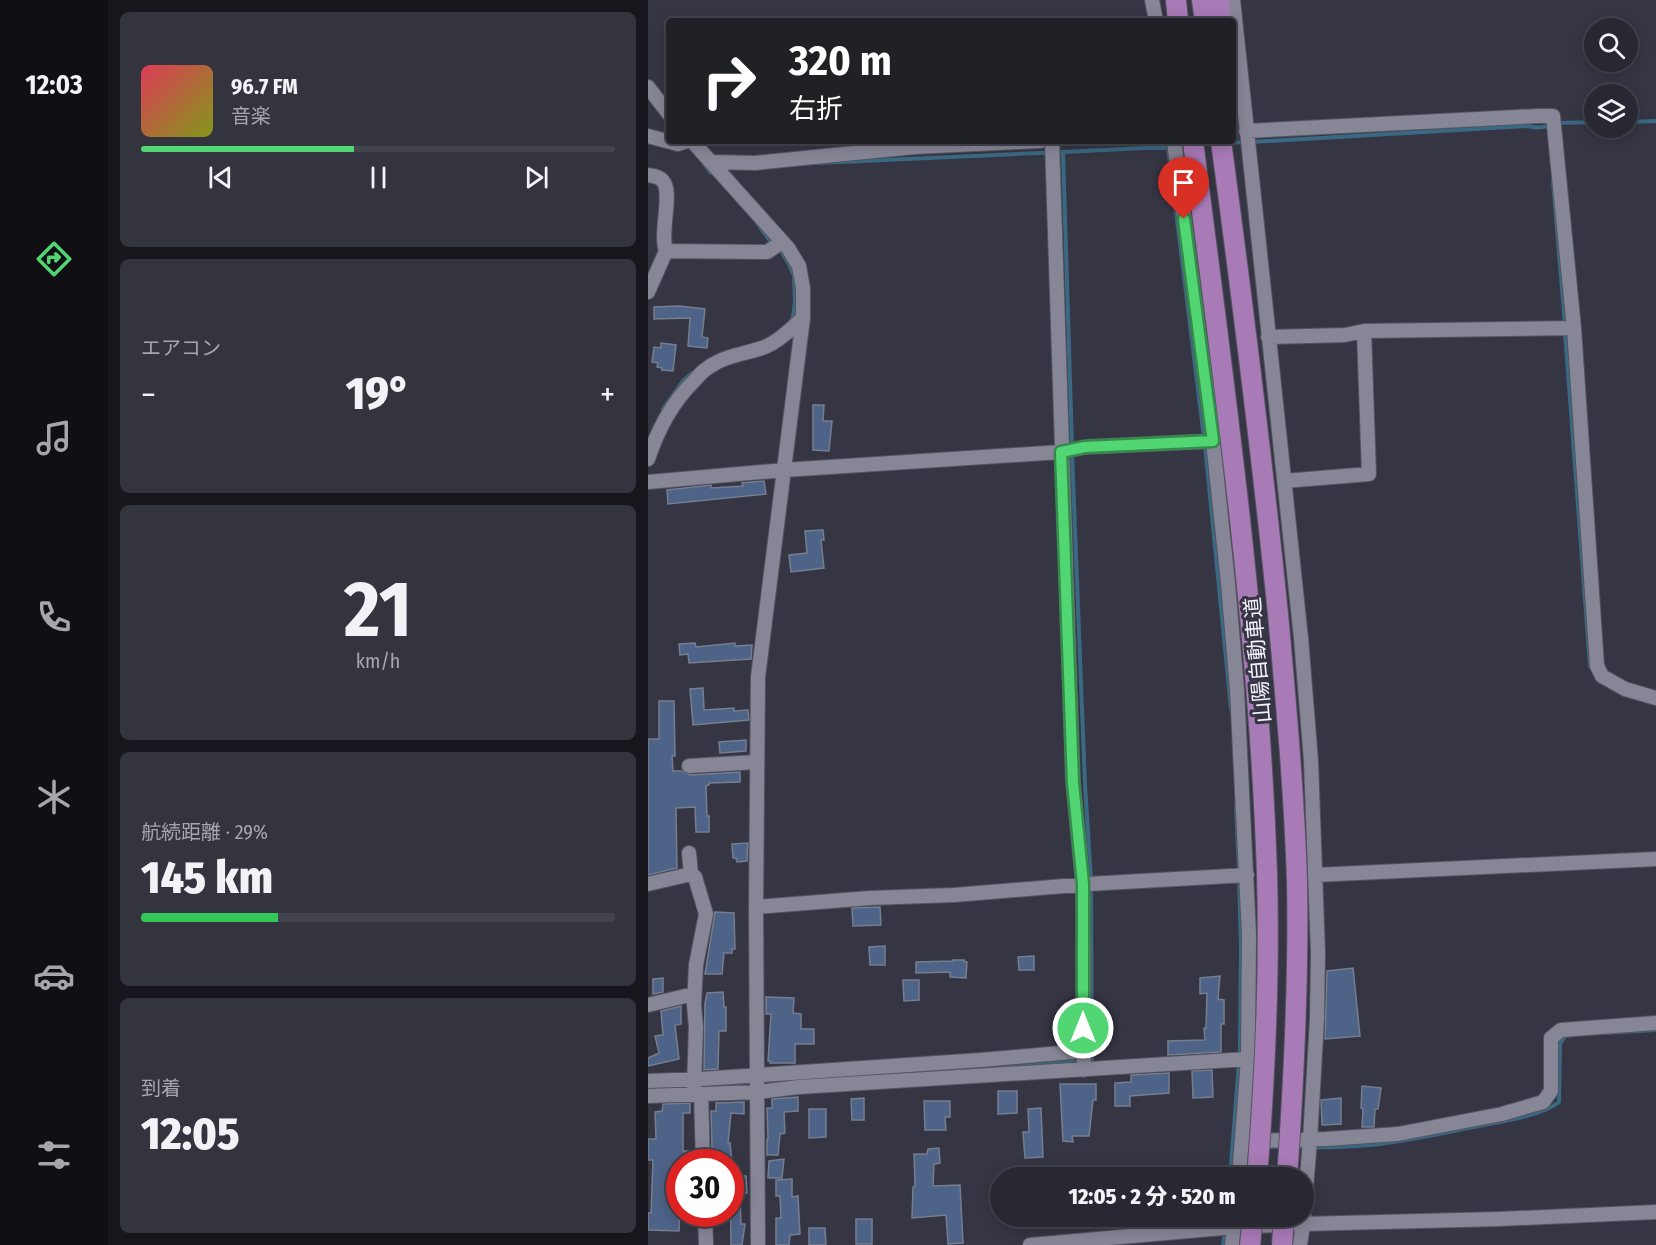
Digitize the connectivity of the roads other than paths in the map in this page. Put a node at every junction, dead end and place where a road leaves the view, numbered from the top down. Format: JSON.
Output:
{"nodes":[{"id":1,"x":1152,"y":0,"type":"edge"},
{"id":2,"x":1176,"y":0,"type":"edge"},
{"id":3,"x":1202,"y":0,"type":"edge"},
{"id":4,"x":1219,"y":0,"type":"edge"},
{"id":5,"x":1233,"y":0,"type":"edge"},
{"id":6,"x":1155,"y":18,"type":"edge"},
{"id":7,"x":1178,"y":18,"type":"edge"},
{"id":8,"x":1205,"y":18,"type":"edge"},
{"id":9,"x":1219,"y":18,"type":"edge"},
{"id":10,"x":1235,"y":18,"type":"edge"},
{"id":11,"x":1236,"y":30,"type":"edge"},
{"id":12,"x":648,"y":87,"type":"edge"},
{"id":13,"x":666,"y":110,"type":"edge"},
{"id":14,"x":648,"y":136,"type":"edge"},
{"id":15,"x":1247,"y":139,"type":"junction"},
{"id":16,"x":666,"y":141,"type":"edge"},
{"id":17,"x":695,"y":144,"type":"edge"},
{"id":18,"x":1193,"y":144,"type":"edge"},
{"id":19,"x":1221,"y":144,"type":"edge"},
{"id":20,"x":1049,"y":147,"type":"edge"},
{"id":21,"x":1175,"y":147,"type":"edge"},
{"id":22,"x":711,"y":162,"type":"junction"},
{"id":23,"x":648,"y":175,"type":"edge"},
{"id":24,"x":779,"y":244,"type":"junction"},
{"id":25,"x":666,"y":251,"type":"junction"},
{"id":26,"x":648,"y":292,"type":"edge"},
{"id":27,"x":803,"y":318,"type":"junction"},
{"id":28,"x":1568,"y":328,"type":"junction"},
{"id":29,"x":1364,"y":332,"type":"junction"},
{"id":30,"x":1268,"y":337,"type":"junction"},
{"id":31,"x":1207,"y":442,"type":"junction"},
{"id":32,"x":1068,"y":451,"type":"junction"},
{"id":33,"x":648,"y":459,"type":"edge"},
{"id":34,"x":784,"y":470,"type":"junction"},
{"id":35,"x":1284,"y":481,"type":"junction"},
{"id":36,"x":648,"y":482,"type":"edge"},
{"id":37,"x":1656,"y":698,"type":"edge"},
{"id":38,"x":757,"y":762,"type":"junction"},
{"id":39,"x":689,"y":766,"type":"dead end"},
{"id":40,"x":689,"y":853,"type":"dead end"},
{"id":41,"x":1656,"y":859,"type":"edge"},
{"id":42,"x":691,"y":874,"type":"junction"},
{"id":43,"x":1241,"y":875,"type":"junction"},
{"id":44,"x":1315,"y":875,"type":"junction"},
{"id":45,"x":648,"y":884,"type":"edge"},
{"id":46,"x":1088,"y":884,"type":"junction"},
{"id":47,"x":756,"y":907,"type":"junction"},
{"id":48,"x":694,"y":994,"type":"junction"},
{"id":49,"x":648,"y":1005,"type":"edge"},
{"id":50,"x":1656,"y":1023,"type":"edge"},
{"id":51,"x":1242,"y":1059,"type":"junction"},
{"id":52,"x":1083,"y":1060,"type":"junction"},
{"id":53,"x":648,"y":1081,"type":"edge"},
{"id":54,"x":757,"y":1083,"type":"junction"},
{"id":55,"x":696,"y":1088,"type":"junction"},
{"id":56,"x":648,"y":1096,"type":"edge"},
{"id":57,"x":1242,"y":1146,"type":"junction"},
{"id":58,"x":1309,"y":1146,"type":"junction"},
{"id":59,"x":702,"y":1149,"type":"edge"},
{"id":60,"x":1240,"y":1167,"type":"edge"},
{"id":61,"x":1258,"y":1167,"type":"edge"},
{"id":62,"x":1288,"y":1167,"type":"edge"},
{"id":63,"x":1307,"y":1167,"type":"edge"},
{"id":64,"x":1656,"y":1212,"type":"edge"},
{"id":65,"x":1314,"y":1224,"type":"edge"},
{"id":66,"x":705,"y":1227,"type":"edge"},
{"id":67,"x":1216,"y":1227,"type":"edge"},
{"id":68,"x":1230,"y":1227,"type":"edge"},
{"id":69,"x":1252,"y":1227,"type":"edge"},
{"id":70,"x":1283,"y":1227,"type":"edge"},
{"id":71,"x":1303,"y":1227,"type":"edge"},
{"id":72,"x":1109,"y":1242,"type":"edge"},
{"id":73,"x":706,"y":1245,"type":"edge"},
{"id":74,"x":758,"y":1245,"type":"edge"},
{"id":75,"x":1030,"y":1245,"type":"edge"},
{"id":76,"x":1232,"y":1245,"type":"edge"},
{"id":77,"x":1250,"y":1245,"type":"edge"},
{"id":78,"x":1282,"y":1245,"type":"edge"},
{"id":79,"x":1300,"y":1245,"type":"edge"}],
"edges":[{"from":1,"to":6,"type":"street"},
{"from":2,"to":7,"type":"highway"},
{"from":3,"to":8,"type":"highway"},
{"from":4,"to":9,"type":"highway"},
{"from":5,"to":10,"type":"street"},
{"from":11,"to":15,"type":"street"},
{"from":12,"to":13,"type":"street"},
{"from":14,"to":16,"type":"street"},
{"from":15,"to":28,"type":"street"},
{"from":15,"to":30,"type":"street"},
{"from":17,"to":22,"type":"street"},
{"from":18,"to":61,"type":"highway","name":"山陽自動車道","bridge":true},
{"from":19,"to":62,"type":"highway","name":"山陽自動車道","bridge":true},
{"from":20,"to":22,"type":"street"},
{"from":20,"to":32,"type":"street"},
{"from":21,"to":31,"type":"street"},
{"from":22,"to":24,"type":"street"},
{"from":23,"to":25,"type":"street"},
{"from":24,"to":25,"type":"street"},
{"from":24,"to":27,"type":"street"},
{"from":25,"to":26,"type":"street"},
{"from":27,"to":33,"type":"street"},
{"from":27,"to":34,"type":"street"},
{"from":28,"to":29,"type":"street"},
{"from":28,"to":37,"type":"street"},
{"from":29,"to":30,"type":"street"},
{"from":29,"to":35,"type":"street"},
{"from":30,"to":35,"type":"street"},
{"from":31,"to":32,"type":"street"},
{"from":31,"to":43,"type":"street"},
{"from":32,"to":34,"type":"street"},
{"from":32,"to":46,"type":"street"},
{"from":34,"to":36,"type":"street"},
{"from":34,"to":38,"type":"street"},
{"from":35,"to":44,"type":"street"},
{"from":38,"to":39,"type":"street"},
{"from":38,"to":47,"type":"street"},
{"from":40,"to":42,"type":"street"},
{"from":41,"to":44,"type":"street"},
{"from":42,"to":45,"type":"street"},
{"from":42,"to":48,"type":"street"},
{"from":43,"to":46,"type":"street"},
{"from":43,"to":51,"type":"street"},
{"from":44,"to":58,"type":"street"},
{"from":46,"to":47,"type":"street"},
{"from":46,"to":52,"type":"street"},
{"from":47,"to":54,"type":"street"},
{"from":48,"to":49,"type":"street"},
{"from":48,"to":55,"type":"street"},
{"from":50,"to":58,"type":"street"},
{"from":51,"to":52,"type":"street"},
{"from":51,"to":57,"type":"street"},
{"from":52,"to":54,"type":"street"},
{"from":53,"to":55,"type":"street"},
{"from":54,"to":55,"type":"street"},
{"from":54,"to":74,"type":"street"},
{"from":55,"to":56,"type":"street"},
{"from":55,"to":59,"type":"street"},
{"from":57,"to":58,"type":"street"},
{"from":57,"to":60,"type":"street"},
{"from":58,"to":63,"type":"street"},
{"from":64,"to":65,"type":"street"},
{"from":66,"to":73,"type":"street"},
{"from":67,"to":72,"type":"street"},
{"from":68,"to":76,"type":"street"},
{"from":69,"to":77,"type":"highway","bridge":true},
{"from":70,"to":78,"type":"highway","bridge":true},
{"from":71,"to":79,"type":"street"},
{"from":72,"to":75,"type":"street"}]}
